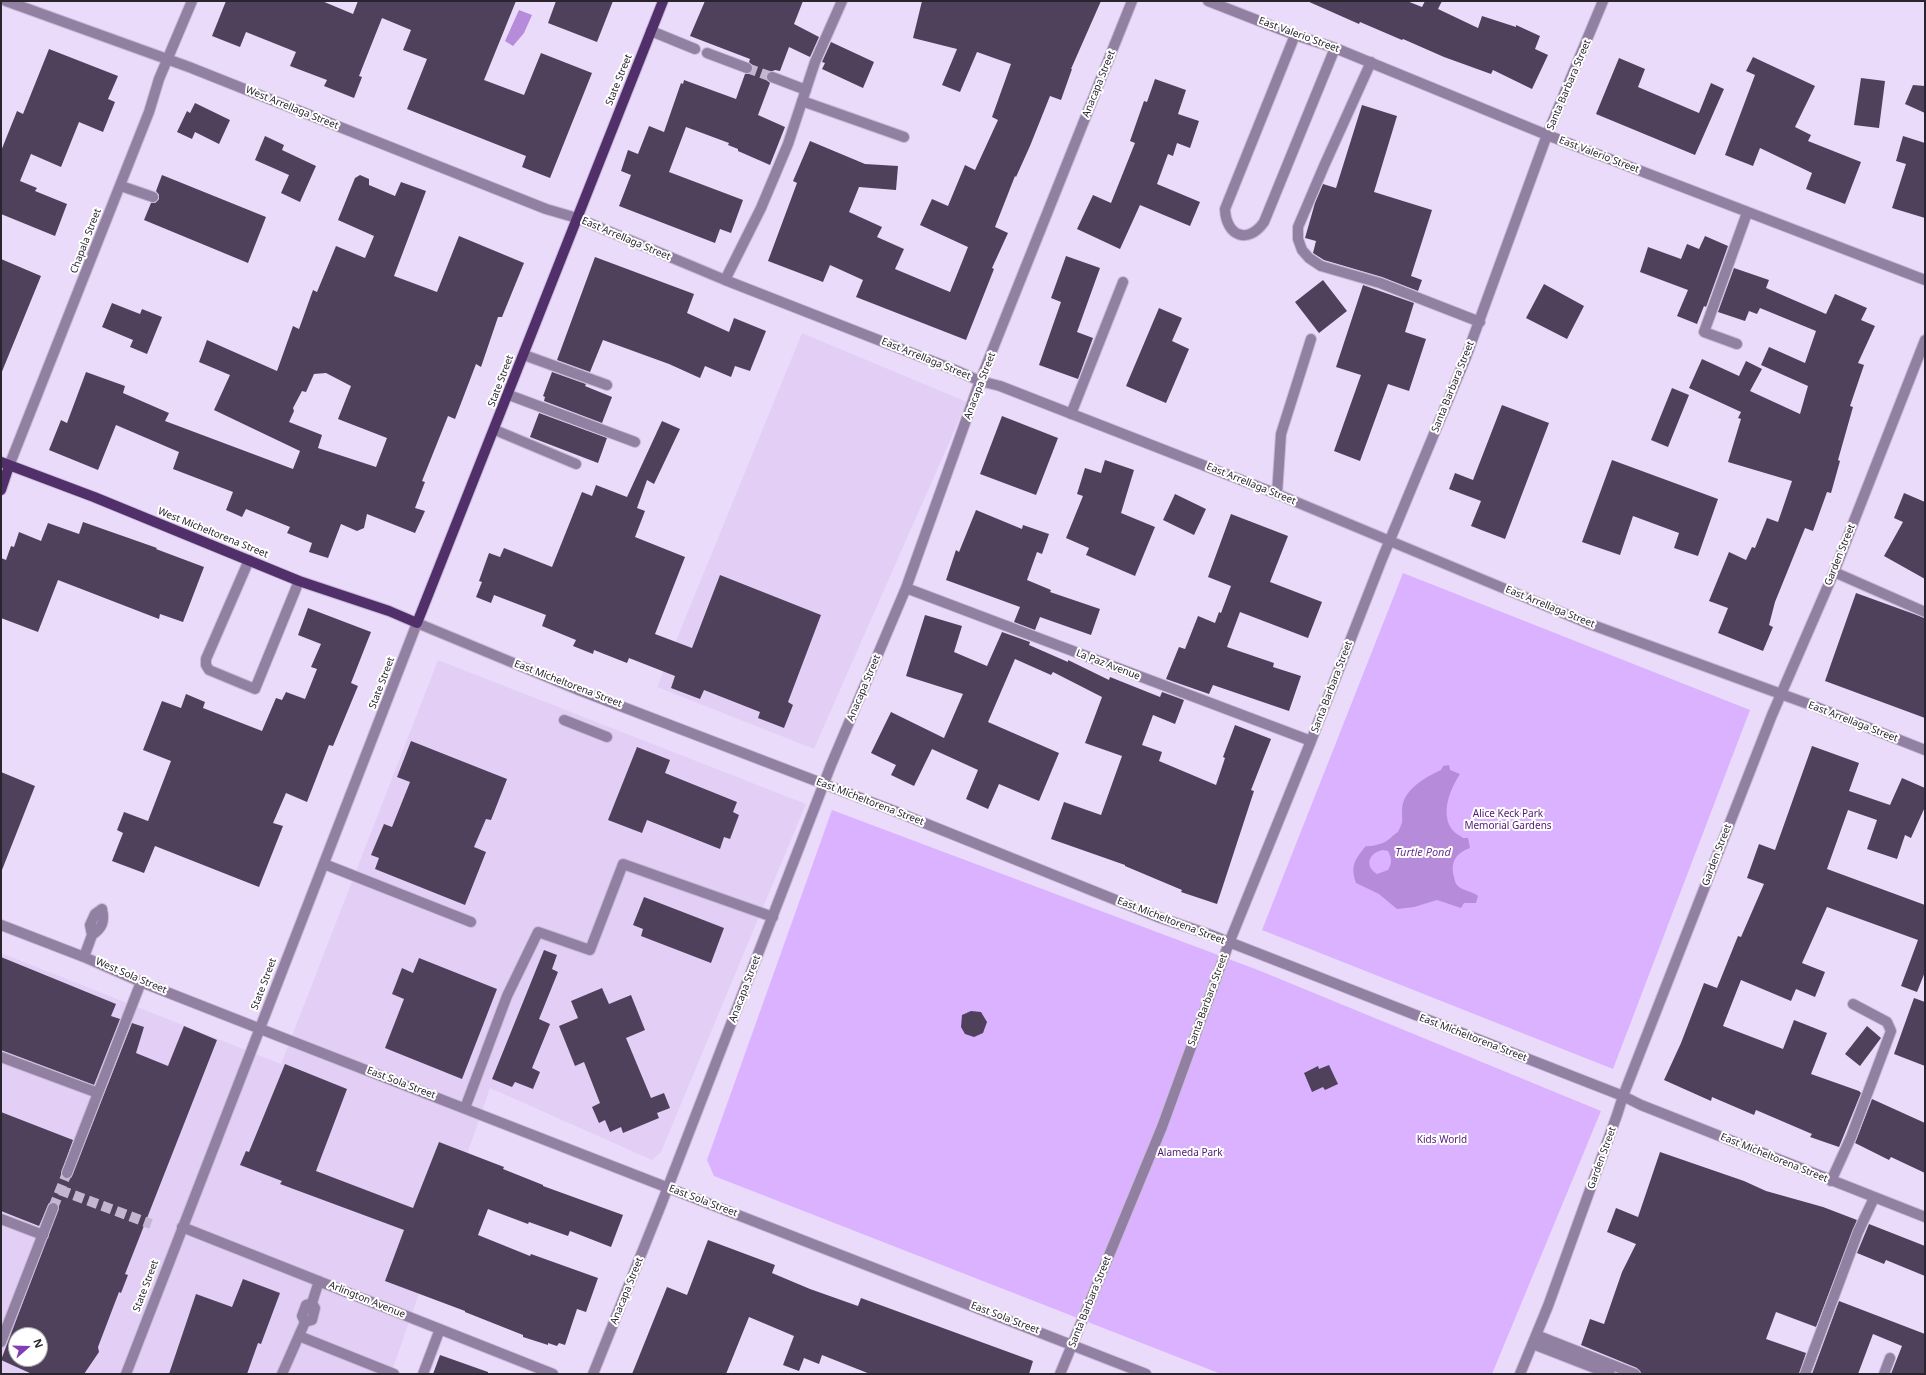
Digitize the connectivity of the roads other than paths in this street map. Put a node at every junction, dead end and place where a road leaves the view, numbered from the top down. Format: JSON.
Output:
{"nodes":[{"id":1,"x":192,"y":1,"type":"edge"},
{"id":2,"x":663,"y":1,"type":"edge"},
{"id":3,"x":842,"y":1,"type":"edge"},
{"id":4,"x":1132,"y":1,"type":"edge"},
{"id":5,"x":1208,"y":1,"type":"edge"},
{"id":6,"x":1603,"y":1,"type":"edge"},
{"id":7,"x":9,"y":2,"type":"edge"},
{"id":8,"x":651,"y":31,"type":"junction"},
{"id":9,"x":1294,"y":35,"type":"junction"},
{"id":10,"x":1335,"y":48,"type":"junction"},
{"id":11,"x":695,"y":49,"type":"dead end"},
{"id":12,"x":707,"y":53,"type":"dead end"},
{"id":13,"x":167,"y":59,"type":"junction"},
{"id":14,"x":1370,"y":62,"type":"junction"},
{"id":15,"x":747,"y":68,"type":"tunnel mouth"},
{"id":16,"x":772,"y":77,"type":"tunnel mouth"},
{"id":17,"x":806,"y":90,"type":"junction"},
{"id":18,"x":802,"y":101,"type":"junction"},
{"id":19,"x":1547,"y":135,"type":"junction"},
{"id":20,"x":904,"y":137,"type":"dead end"},
{"id":21,"x":121,"y":186,"type":"junction"},
{"id":22,"x":153,"y":197,"type":"dead end"},
{"id":23,"x":1747,"y":213,"type":"junction"},
{"id":24,"x":577,"y":218,"type":"junction"},
{"id":25,"x":725,"y":280,"type":"junction"},
{"id":26,"x":1925,"y":280,"type":"edge"},
{"id":27,"x":1123,"y":282,"type":"dead end"},
{"id":28,"x":1480,"y":322,"type":"junction"},
{"id":29,"x":1311,"y":339,"type":"dead end"},
{"id":30,"x":1925,"y":340,"type":"edge"},
{"id":31,"x":1737,"y":344,"type":"dead end"},
{"id":32,"x":524,"y":356,"type":"junction"},
{"id":33,"x":980,"y":381,"type":"junction"},
{"id":34,"x":607,"y":385,"type":"dead end"},
{"id":35,"x":509,"y":395,"type":"junction"},
{"id":36,"x":1071,"y":414,"type":"junction"},
{"id":37,"x":495,"y":430,"type":"junction"},
{"id":38,"x":635,"y":442,"type":"dead end"},
{"id":39,"x":5,"y":464,"type":"edge"},
{"id":40,"x":576,"y":464,"type":"dead end"},
{"id":41,"x":1,"y":490,"type":"edge"},
{"id":42,"x":1277,"y":494,"type":"junction"},
{"id":43,"x":1389,"y":541,"type":"junction"},
{"id":44,"x":249,"y":560,"type":"junction"},
{"id":45,"x":1834,"y":572,"type":"junction"},
{"id":46,"x":299,"y":581,"type":"junction"},
{"id":47,"x":906,"y":588,"type":"junction"},
{"id":48,"x":1925,"y":612,"type":"edge"},
{"id":49,"x":418,"y":623,"type":"junction"},
{"id":50,"x":1782,"y":694,"type":"junction"},
{"id":51,"x":564,"y":720,"type":"dead end"},
{"id":52,"x":607,"y":737,"type":"dead end"},
{"id":53,"x":1311,"y":741,"type":"junction"},
{"id":54,"x":1925,"y":750,"type":"edge"},
{"id":55,"x":824,"y":784,"type":"junction"},
{"id":56,"x":324,"y":864,"type":"junction"},
{"id":57,"x":773,"y":917,"type":"junction"},
{"id":58,"x":471,"y":922,"type":"dead end"},
{"id":59,"x":1,"y":925,"type":"edge"},
{"id":60,"x":92,"y":935,"type":"dead end"},
{"id":61,"x":1229,"y":943,"type":"junction"},
{"id":62,"x":84,"y":957,"type":"junction"},
{"id":63,"x":141,"y":982,"type":"junction"},
{"id":64,"x":1852,"y":1004,"type":"dead end"},
{"id":65,"x":260,"y":1028,"type":"junction"},
{"id":66,"x":1,"y":1058,"type":"edge"},
{"id":67,"x":98,"y":1093,"type":"junction"},
{"id":68,"x":1623,"y":1096,"type":"junction"},
{"id":69,"x":465,"y":1108,"type":"junction"},
{"id":70,"x":67,"y":1173,"type":"tunnel mouth"},
{"id":71,"x":1831,"y":1181,"type":"junction"},
{"id":72,"x":667,"y":1187,"type":"junction"},
{"id":73,"x":1874,"y":1198,"type":"junction"},
{"id":74,"x":54,"y":1208,"type":"tunnel mouth"},
{"id":75,"x":1925,"y":1217,"type":"edge"},
{"id":76,"x":1,"y":1219,"type":"edge"},
{"id":77,"x":182,"y":1226,"type":"junction"},
{"id":78,"x":43,"y":1235,"type":"junction"},
{"id":79,"x":319,"y":1281,"type":"junction"},
{"id":80,"x":440,"y":1329,"type":"junction"},
{"id":81,"x":299,"y":1336,"type":"junction"},
{"id":82,"x":1534,"y":1340,"type":"junction"},
{"id":83,"x":1,"y":1342,"type":"edge"},
{"id":84,"x":1073,"y":1345,"type":"junction"},
{"id":85,"x":1890,"y":1358,"type":"dead end"},
{"id":86,"x":126,"y":1374,"type":"edge"},
{"id":87,"x":282,"y":1374,"type":"edge"},
{"id":88,"x":394,"y":1374,"type":"edge"},
{"id":89,"x":423,"y":1374,"type":"edge"},
{"id":90,"x":553,"y":1374,"type":"edge"},
{"id":91,"x":593,"y":1374,"type":"edge"},
{"id":92,"x":1060,"y":1374,"type":"edge"},
{"id":93,"x":1146,"y":1374,"type":"edge"},
{"id":94,"x":1520,"y":1374,"type":"edge"},
{"id":95,"x":1610,"y":1374,"type":"edge"},
{"id":96,"x":1635,"y":1374,"type":"edge"},
{"id":97,"x":1805,"y":1374,"type":"edge"},
{"id":98,"x":1884,"y":1374,"type":"edge"}],
"edges":[{"from":1,"to":13,"type":"street","name":"Chapala Street"},
{"from":2,"to":8,"type":"main road","name":"State Street"},
{"from":3,"to":17,"type":"street"},
{"from":4,"to":33,"type":"street","name":"Anacapa Street"},
{"from":5,"to":9,"type":"street","name":"East Valerio Street"},
{"from":6,"to":19,"type":"street","name":"Santa Barbara Street"},
{"from":7,"to":13,"type":"street","name":"West Arrellaga Street"},
{"from":8,"to":11,"type":"street"},
{"from":8,"to":24,"type":"main road","name":"State Street"},
{"from":9,"to":10,"type":"street","name":"East Valerio Street"},
{"from":9,"to":10,"type":"street"},
{"from":10,"to":14,"type":"street","name":"East Valerio Street"},
{"from":12,"to":15,"type":"street"},
{"from":13,"to":21,"type":"street","name":"Chapala Street"},
{"from":13,"to":24,"type":"street","name":"West Arrellaga Street"},
{"from":14,"to":19,"type":"street","name":"East Valerio Street"},
{"from":14,"to":28,"type":"street"},
{"from":16,"to":17,"type":"street"},
{"from":17,"to":18,"type":"street"},
{"from":18,"to":20,"type":"street"},
{"from":18,"to":25,"type":"street"},
{"from":19,"to":23,"type":"street","name":"East Valerio Street"},
{"from":19,"to":28,"type":"street","name":"Santa Barbara Street"},
{"from":21,"to":22,"type":"street"},
{"from":21,"to":39,"type":"street","name":"Chapala Street"},
{"from":23,"to":26,"type":"street","name":"East Valerio Street"},
{"from":23,"to":31,"type":"street"},
{"from":24,"to":25,"type":"street","name":"East Arrellaga Street"},
{"from":24,"to":32,"type":"main road","name":"State Street"},
{"from":25,"to":33,"type":"street","name":"East Arrellaga Street"},
{"from":27,"to":36,"type":"street"},
{"from":28,"to":43,"type":"street","name":"Santa Barbara Street"},
{"from":29,"to":42,"type":"street"},
{"from":30,"to":45,"type":"street","name":"Garden Street"},
{"from":32,"to":34,"type":"street"},
{"from":32,"to":35,"type":"main road","name":"State Street"},
{"from":33,"to":36,"type":"street","name":"East Arrellaga Street"},
{"from":33,"to":47,"type":"street","name":"Anacapa Street"},
{"from":35,"to":37,"type":"main road","name":"State Street"},
{"from":35,"to":38,"type":"street"},
{"from":36,"to":42,"type":"street","name":"East Arrellaga Street"},
{"from":37,"to":40,"type":"street"},
{"from":37,"to":49,"type":"main road","name":"State Street"},
{"from":39,"to":41,"type":"main road","name":"Chapala Street"},
{"from":39,"to":44,"type":"main road","name":"West Micheltorena Street"},
{"from":42,"to":43,"type":"street","name":"East Arrellaga Street"},
{"from":43,"to":50,"type":"street","name":"East Arrellaga Street"},
{"from":43,"to":53,"type":"street","name":"Santa Barbara Street"},
{"from":44,"to":46,"type":"main road","name":"West Micheltorena Street"},
{"from":44,"to":46,"type":"street"},
{"from":45,"to":48,"type":"street"},
{"from":45,"to":50,"type":"street","name":"Garden Street"},
{"from":46,"to":49,"type":"main road","name":"West Micheltorena Street"},
{"from":47,"to":53,"type":"street","name":"La Paz Avenue"},
{"from":47,"to":55,"type":"street","name":"Anacapa Street"},
{"from":49,"to":55,"type":"street","name":"East Micheltorena Street"},
{"from":49,"to":56,"type":"street","name":"State Street"},
{"from":50,"to":54,"type":"street","name":"East Arrellaga Street"},
{"from":50,"to":68,"type":"street","name":"Garden Street"},
{"from":51,"to":52,"type":"street"},
{"from":53,"to":61,"type":"street","name":"Santa Barbara Street"},
{"from":55,"to":57,"type":"street","name":"Anacapa Street"},
{"from":55,"to":61,"type":"street","name":"East Micheltorena Street"},
{"from":56,"to":58,"type":"street"},
{"from":56,"to":65,"type":"street","name":"State Street"},
{"from":57,"to":69,"type":"street"},
{"from":57,"to":72,"type":"street","name":"Anacapa Street"},
{"from":59,"to":62,"type":"street","name":"West Sola Street"},
{"from":60,"to":62,"type":"street"},
{"from":61,"to":68,"type":"street","name":"East Micheltorena Street"},
{"from":61,"to":84,"type":"street","name":"Santa Barbara Street"},
{"from":62,"to":63,"type":"street","name":"West Sola Street"},
{"from":63,"to":65,"type":"street","name":"West Sola Street"},
{"from":63,"to":67,"type":"street"},
{"from":64,"to":71,"type":"street"},
{"from":65,"to":69,"type":"street","name":"East Sola Street"},
{"from":65,"to":77,"type":"street","name":"State Street"},
{"from":66,"to":67,"type":"street"},
{"from":67,"to":70,"type":"street"},
{"from":68,"to":71,"type":"street","name":"East Micheltorena Street"},
{"from":68,"to":82,"type":"street","name":"Garden Street"},
{"from":69,"to":72,"type":"street","name":"East Sola Street"},
{"from":71,"to":73,"type":"street","name":"East Micheltorena Street"},
{"from":72,"to":84,"type":"street","name":"East Sola Street"},
{"from":72,"to":91,"type":"street","name":"Anacapa Street"},
{"from":73,"to":75,"type":"street","name":"East Micheltorena Street"},
{"from":73,"to":97,"type":"street"},
{"from":74,"to":78,"type":"street"},
{"from":76,"to":78,"type":"street"},
{"from":77,"to":79,"type":"street","name":"Arlington Avenue"},
{"from":77,"to":86,"type":"street","name":"State Street"},
{"from":78,"to":83,"type":"street"},
{"from":79,"to":80,"type":"street","name":"Arlington Avenue"},
{"from":79,"to":81,"type":"street"},
{"from":80,"to":89,"type":"street"},
{"from":80,"to":90,"type":"street","name":"Arlington Avenue"},
{"from":81,"to":87,"type":"street"},
{"from":81,"to":88,"type":"street"},
{"from":82,"to":94,"type":"street","name":"Garden Street"},
{"from":82,"to":95,"type":"street"},
{"from":82,"to":96,"type":"street"},
{"from":84,"to":92,"type":"street","name":"Santa Barbara Street"},
{"from":84,"to":93,"type":"street","name":"East Sola Street"},
{"from":85,"to":98,"type":"street"}]}
